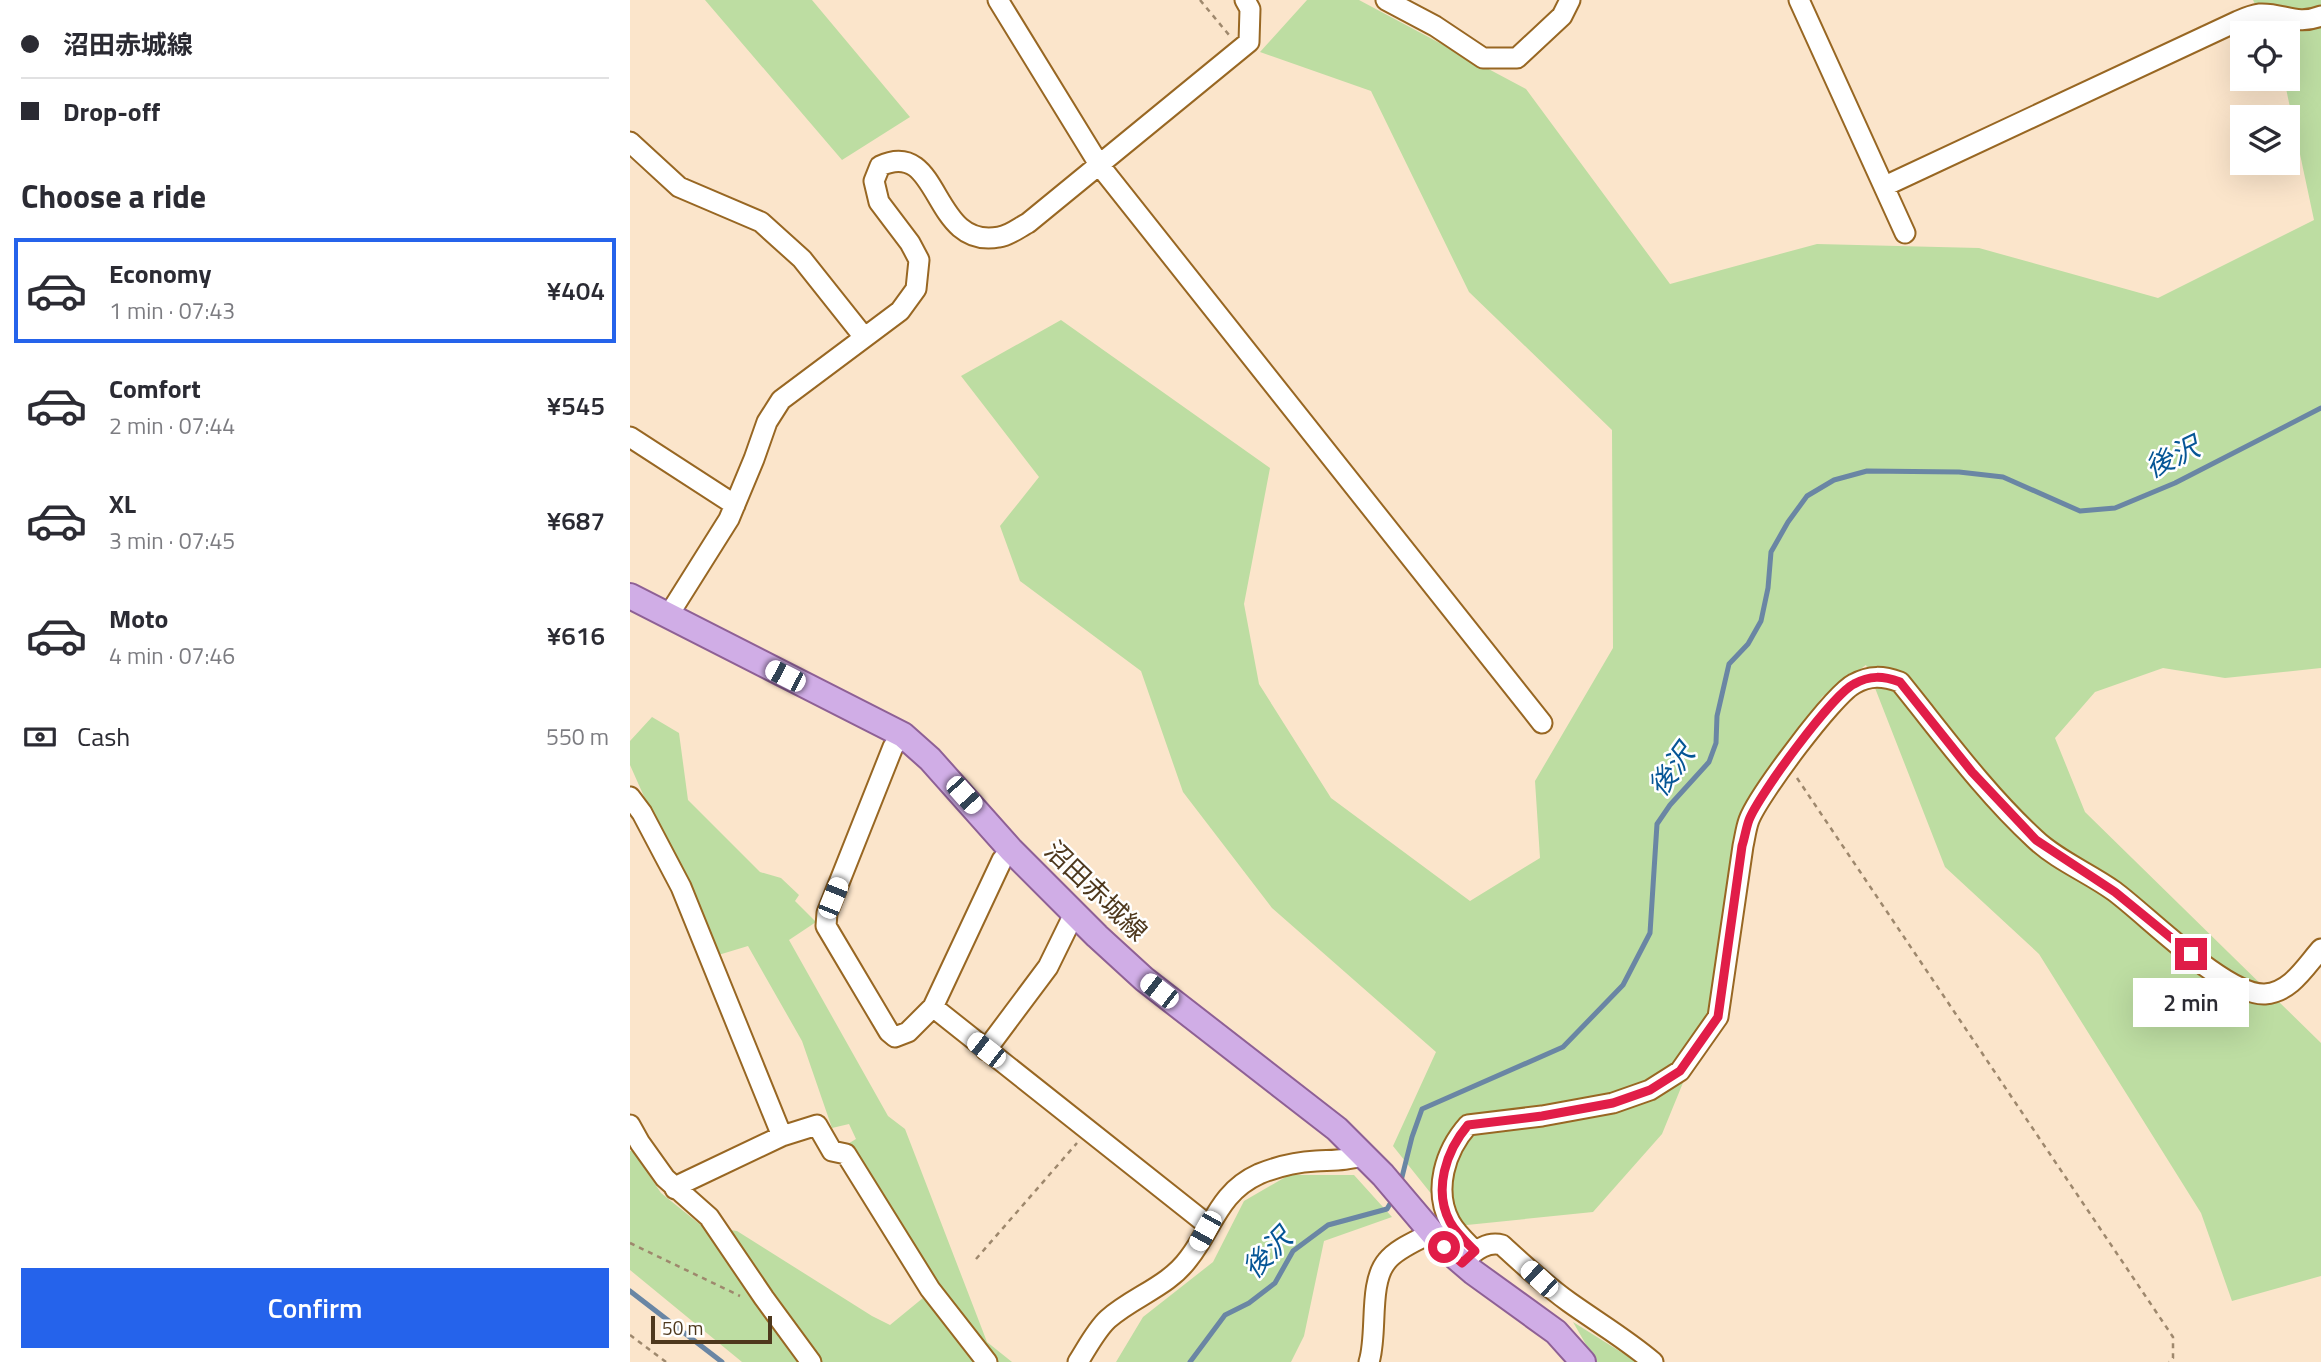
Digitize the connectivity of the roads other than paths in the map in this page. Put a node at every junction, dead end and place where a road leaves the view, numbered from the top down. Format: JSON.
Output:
{"nodes":[{"id":1,"x":998,"y":0,"type":"edge"},
{"id":2,"x":1245,"y":0,"type":"edge"},
{"id":3,"x":1386,"y":0,"type":"edge"},
{"id":4,"x":1570,"y":0,"type":"edge"},
{"id":5,"x":1799,"y":0,"type":"edge"},
{"id":6,"x":2321,"y":16,"type":"edge"},
{"id":7,"x":630,"y":142,"type":"edge"},
{"id":8,"x":1100,"y":166,"type":"junction"},
{"id":9,"x":1885,"y":186,"type":"junction"},
{"id":10,"x":1905,"y":233,"type":"dead end"},
{"id":11,"x":864,"y":337,"type":"junction"},
{"id":12,"x":630,"y":437,"type":"edge"},
{"id":13,"x":735,"y":505,"type":"junction"},
{"id":14,"x":630,"y":596,"type":"edge"},
{"id":15,"x":668,"y":616,"type":"junction"},
{"id":16,"x":1542,"y":723,"type":"dead end"},
{"id":17,"x":903,"y":735,"type":"junction"},
{"id":18,"x":630,"y":797,"type":"edge"},
{"id":19,"x":1010,"y":850,"type":"junction"},
{"id":20,"x":1074,"y":914,"type":"junction"},
{"id":21,"x":2321,"y":949,"type":"edge"},
{"id":22,"x":933,"y":1007,"type":"junction"},
{"id":23,"x":986,"y":1050,"type":"junction"},
{"id":24,"x":630,"y":1125,"type":"edge"},
{"id":25,"x":782,"y":1136,"type":"junction"},
{"id":26,"x":1363,"y":1155,"type":"junction"},
{"id":27,"x":675,"y":1189,"type":"junction"},
{"id":28,"x":1426,"y":1224,"type":"junction"},
{"id":29,"x":1208,"y":1225,"type":"junction"},
{"id":30,"x":1468,"y":1257,"type":"junction"},
{"id":31,"x":811,"y":1362,"type":"edge"},
{"id":32,"x":987,"y":1362,"type":"edge"},
{"id":33,"x":1078,"y":1362,"type":"edge"},
{"id":34,"x":1369,"y":1362,"type":"edge"},
{"id":35,"x":1583,"y":1362,"type":"edge"},
{"id":36,"x":1653,"y":1362,"type":"edge"}],
"edges":[{"from":1,"to":8,"type":"street"},
{"from":2,"to":8,"type":"street"},
{"from":3,"to":4,"type":"street"},
{"from":5,"to":9,"type":"street"},
{"from":6,"to":9,"type":"street"},
{"from":7,"to":11,"type":"street"},
{"from":8,"to":11,"type":"street"},
{"from":8,"to":16,"type":"street"},
{"from":9,"to":10,"type":"street"},
{"from":11,"to":13,"type":"street"},
{"from":12,"to":13,"type":"street"},
{"from":13,"to":15,"type":"street"},
{"from":14,"to":15,"type":"main road","name":"沼田赤城線"},
{"from":15,"to":17,"type":"main road","name":"沼田赤城線"},
{"from":17,"to":19,"type":"main road","name":"沼田赤城線"},
{"from":17,"to":22,"type":"street"},
{"from":18,"to":25,"type":"street"},
{"from":19,"to":20,"type":"main road","name":"沼田赤城線"},
{"from":19,"to":22,"type":"street"},
{"from":20,"to":23,"type":"street"},
{"from":20,"to":26,"type":"main road","name":"沼田赤城線"},
{"from":21,"to":30,"type":"street"},
{"from":22,"to":23,"type":"street"},
{"from":23,"to":29,"type":"street"},
{"from":24,"to":27,"type":"street"},
{"from":25,"to":27,"type":"street"},
{"from":25,"to":32,"type":"street"},
{"from":26,"to":28,"type":"main road","name":"沼田赤城線"},
{"from":26,"to":29,"type":"street"},
{"from":27,"to":31,"type":"street"},
{"from":28,"to":30,"type":"main road","name":"沼田赤城線"},
{"from":28,"to":34,"type":"street"},
{"from":29,"to":33,"type":"street"},
{"from":30,"to":35,"type":"main road","name":"沼田赤城線"},
{"from":30,"to":36,"type":"street"}]}
